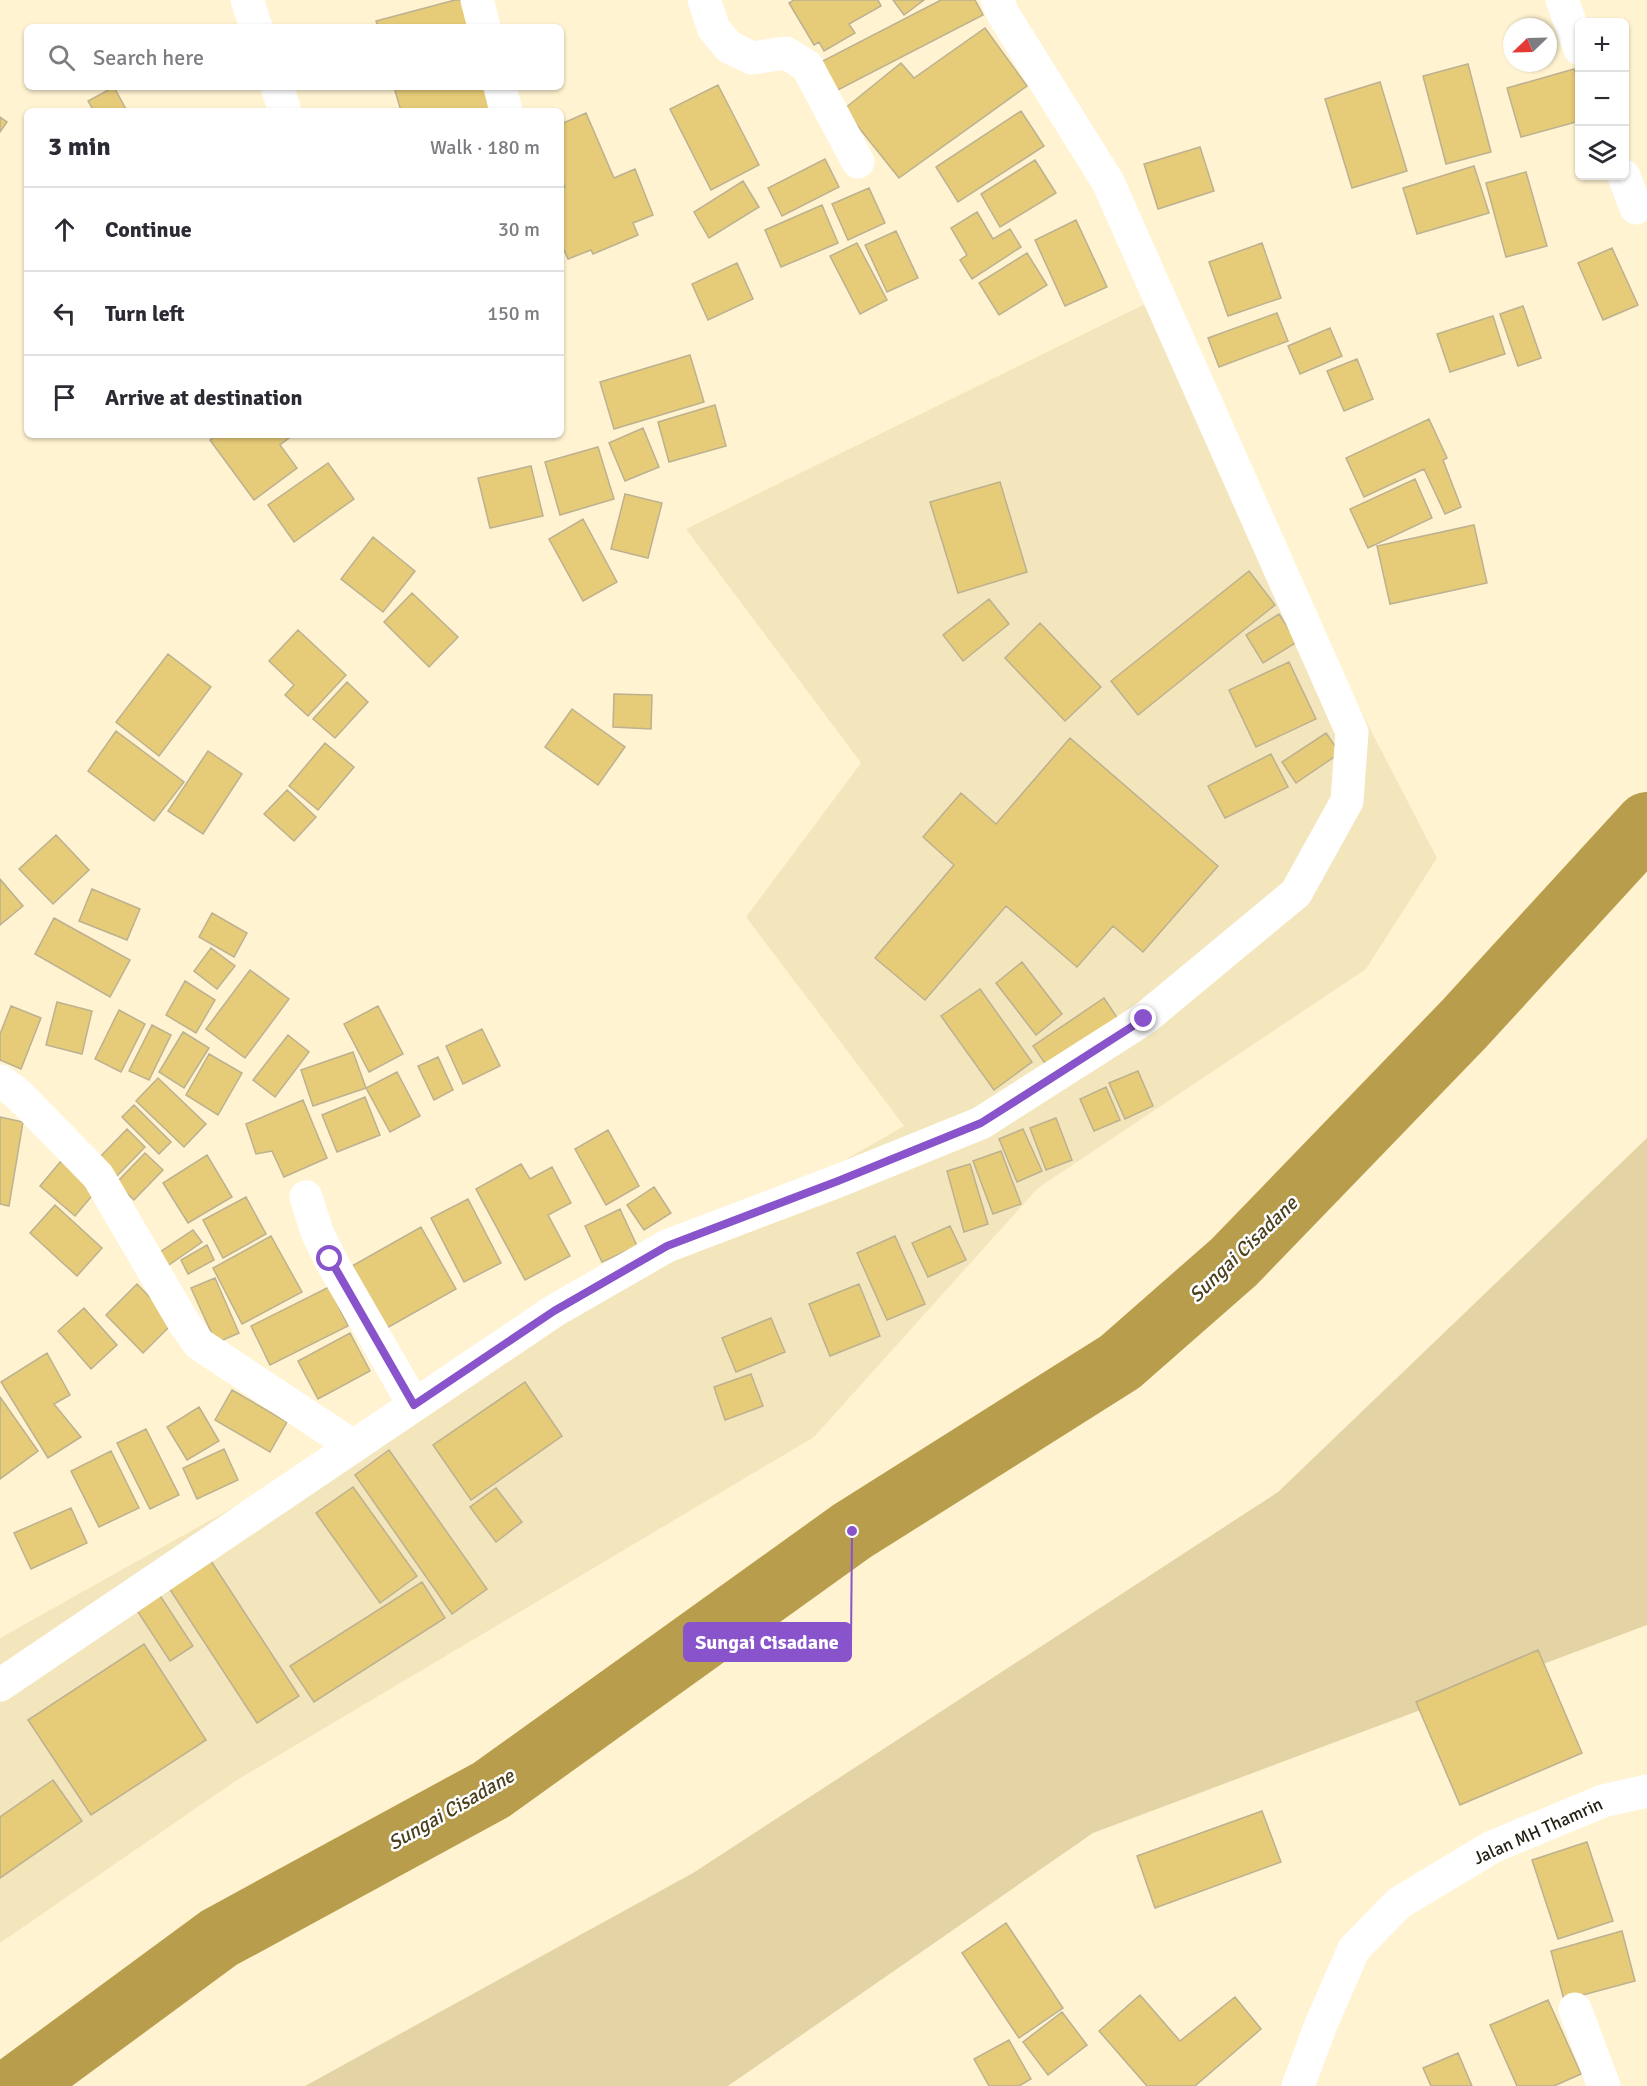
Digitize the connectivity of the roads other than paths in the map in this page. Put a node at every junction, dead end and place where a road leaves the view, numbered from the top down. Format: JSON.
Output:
{"nodes":[{"id":1,"x":247,"y":0,"type":"edge"},
{"id":2,"x":477,"y":0,"type":"edge"},
{"id":3,"x":704,"y":0,"type":"edge"},
{"id":4,"x":997,"y":0,"type":"edge"},
{"id":5,"x":1562,"y":0,"type":"edge"},
{"id":6,"x":255,"y":24,"type":"edge"},
{"id":7,"x":483,"y":24,"type":"edge"},
{"id":8,"x":1575,"y":35,"type":"edge"},
{"id":9,"x":278,"y":90,"type":"edge"},
{"id":10,"x":501,"y":90,"type":"edge"},
{"id":11,"x":284,"y":108,"type":"edge"},
{"id":12,"x":505,"y":108,"type":"edge"},
{"id":13,"x":858,"y":162,"type":"dead end"},
{"id":14,"x":1626,"y":180,"type":"edge"},
{"id":15,"x":1636,"y":208,"type":"dead end"},
{"id":16,"x":0,"y":1082,"type":"edge"},
{"id":17,"x":306,"y":1197,"type":"dead end"},
{"id":18,"x":414,"y":1405,"type":"junction"},
{"id":19,"x":353,"y":1446,"type":"junction"},
{"id":20,"x":0,"y":1685,"type":"edge"},
{"id":21,"x":1647,"y":1791,"type":"edge"},
{"id":22,"x":1575,"y":2010,"type":"dead end"},
{"id":23,"x":1298,"y":2086,"type":"edge"},
{"id":24,"x":1604,"y":2086,"type":"edge"}],
"edges":[{"from":1,"to":6,"type":"street"},
{"from":2,"to":7,"type":"street"},
{"from":3,"to":13,"type":"street"},
{"from":4,"to":18,"type":"street"},
{"from":5,"to":8,"type":"street"},
{"from":9,"to":11,"type":"street"},
{"from":10,"to":12,"type":"street"},
{"from":14,"to":15,"type":"street"},
{"from":16,"to":19,"type":"street"},
{"from":17,"to":18,"type":"street"},
{"from":18,"to":19,"type":"street"},
{"from":19,"to":20,"type":"street"},
{"from":21,"to":23,"type":"street","name":"Jalan MH Thamrin"},
{"from":22,"to":24,"type":"street"}]}
